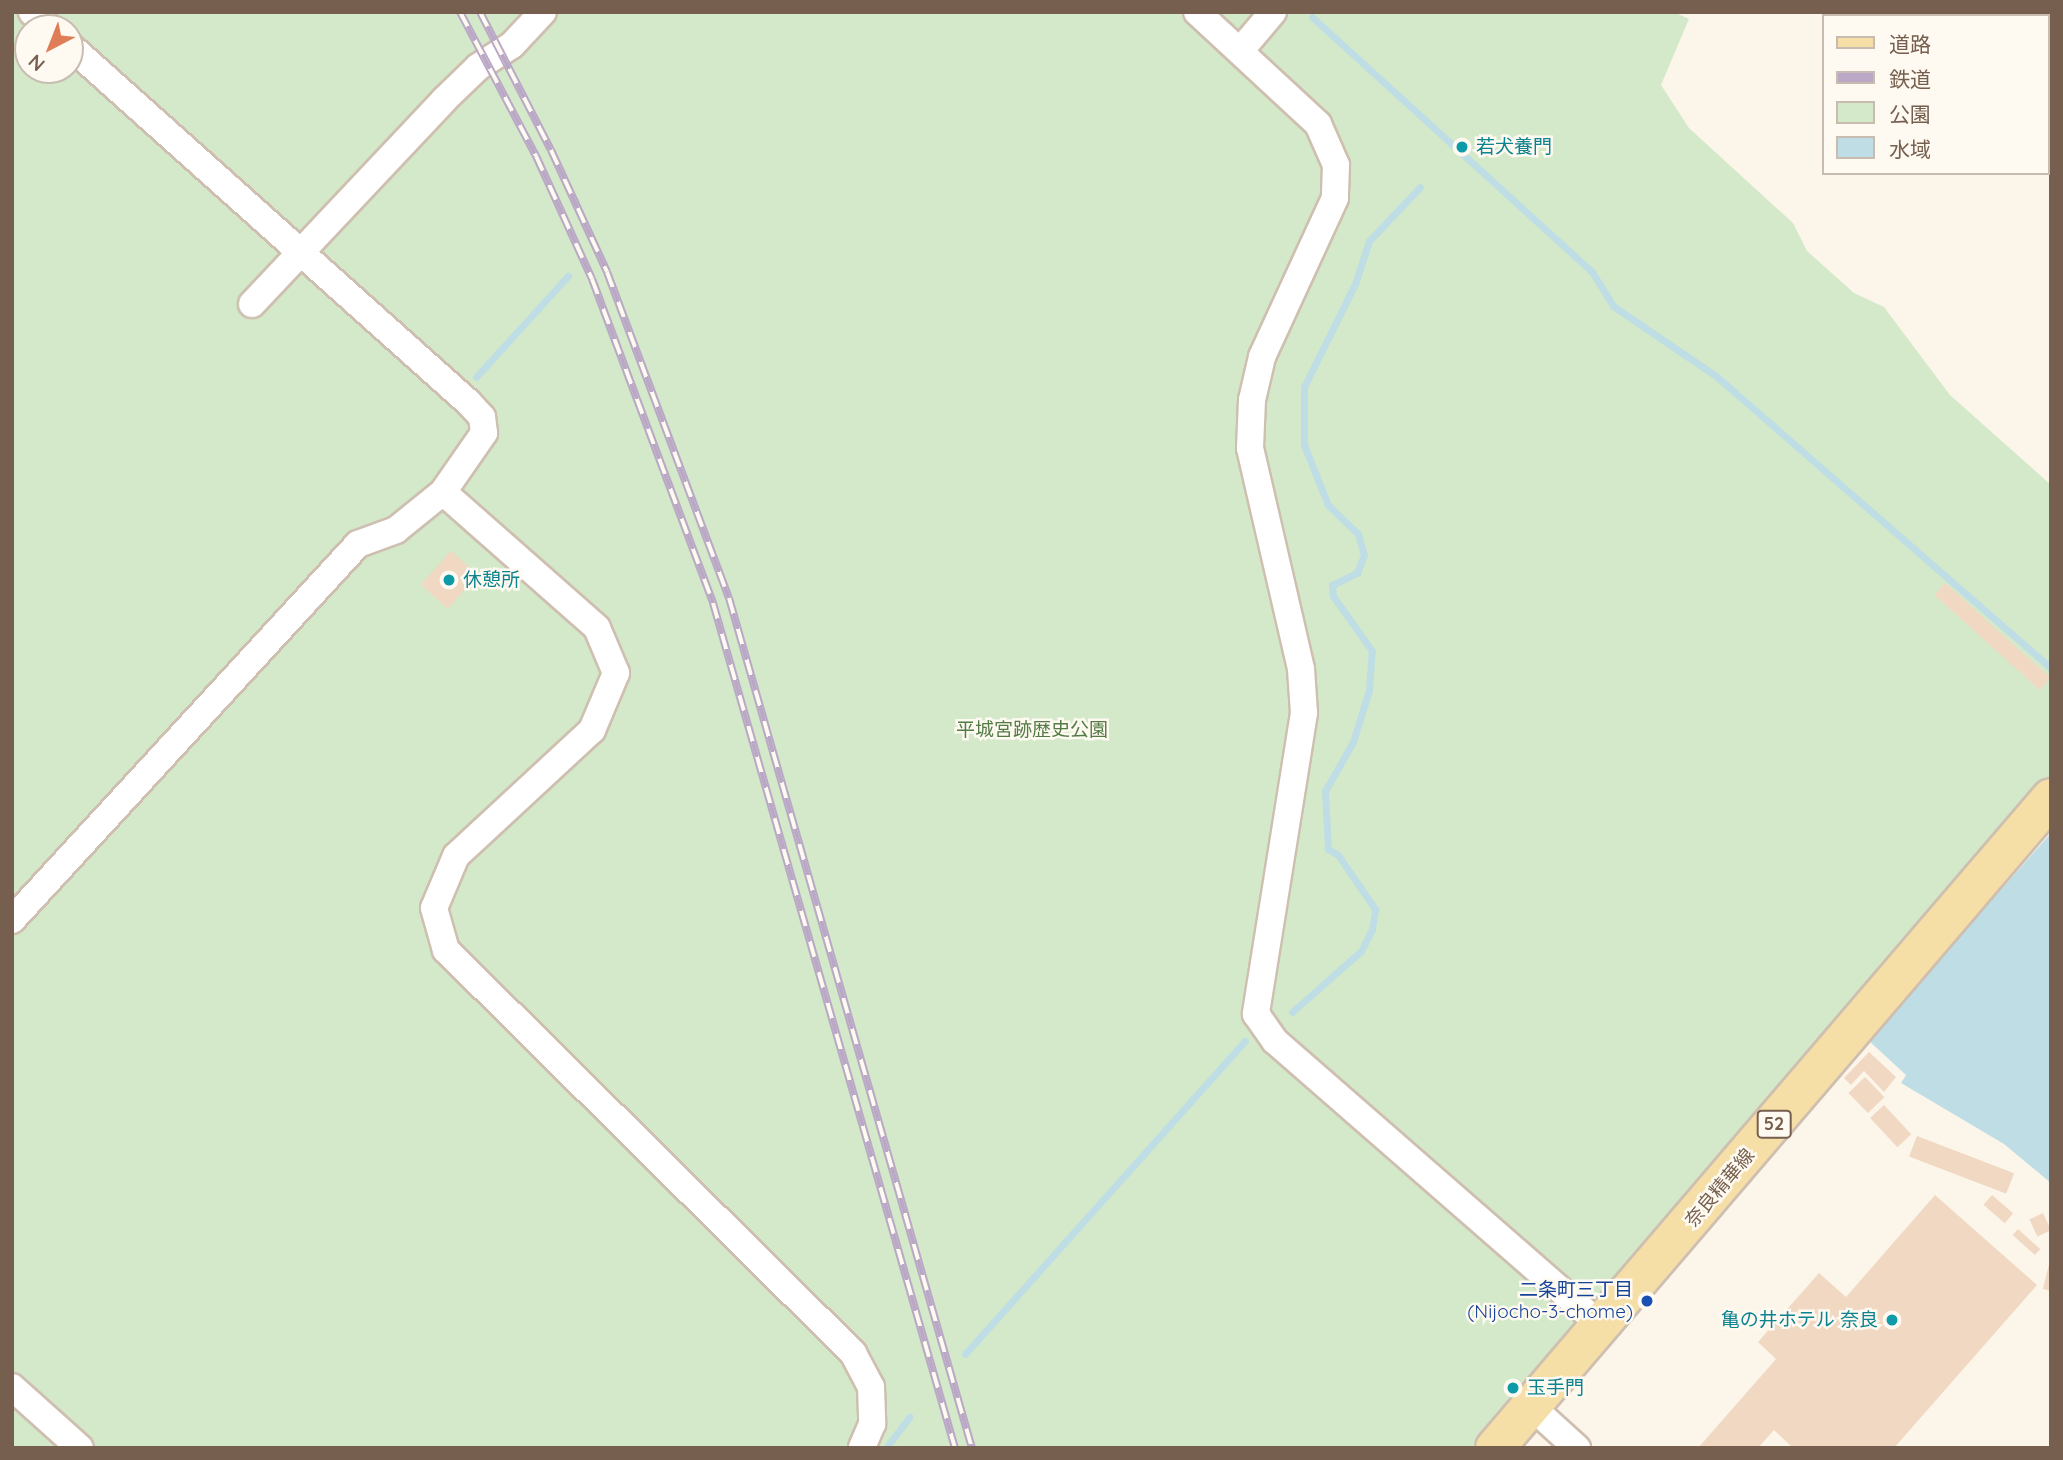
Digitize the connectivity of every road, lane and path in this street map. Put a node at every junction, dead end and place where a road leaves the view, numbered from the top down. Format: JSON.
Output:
{"nodes":[{"id":1,"x":543,"y":12,"type":"edge"},
{"id":2,"x":1197,"y":12,"type":"edge"},
{"id":3,"x":1273,"y":12,"type":"edge"},
{"id":4,"x":1240,"y":51,"type":"junction"},
{"id":5,"x":84,"y":60,"type":"edge"},
{"id":6,"x":299,"y":252,"type":"junction"},
{"id":7,"x":252,"y":304,"type":"dead end"},
{"id":8,"x":443,"y":492,"type":"junction"},
{"id":9,"x":2051,"y":798,"type":"edge"},
{"id":10,"x":12,"y":920,"type":"edge"},
{"id":11,"x":1603,"y":1327,"type":"junction"},
{"id":12,"x":12,"y":1387,"type":"edge"},
{"id":13,"x":1532,"y":1407,"type":"junction"},
{"id":14,"x":80,"y":1448,"type":"edge"},
{"id":15,"x":862,"y":1448,"type":"edge"},
{"id":16,"x":1495,"y":1448,"type":"edge"},
{"id":17,"x":1577,"y":1448,"type":"edge"}],
"edges":[{"from":1,"to":6,"type":"street"},
{"from":2,"to":4,"type":"street"},
{"from":3,"to":4,"type":"street"},
{"from":4,"to":11,"type":"street"},
{"from":5,"to":6,"type":"street"},
{"from":6,"to":7,"type":"street"},
{"from":6,"to":8,"type":"street"},
{"from":8,"to":10,"type":"street"},
{"from":8,"to":15,"type":"street"},
{"from":9,"to":11,"type":"main road","name":"奈良精華線","number":"52"},
{"from":11,"to":13,"type":"main road","name":"奈良精華線","number":"52"},
{"from":12,"to":14,"type":"street"},
{"from":13,"to":16,"type":"main road","name":"奈良精華線","number":"52"},
{"from":13,"to":17,"type":"street"}]}
